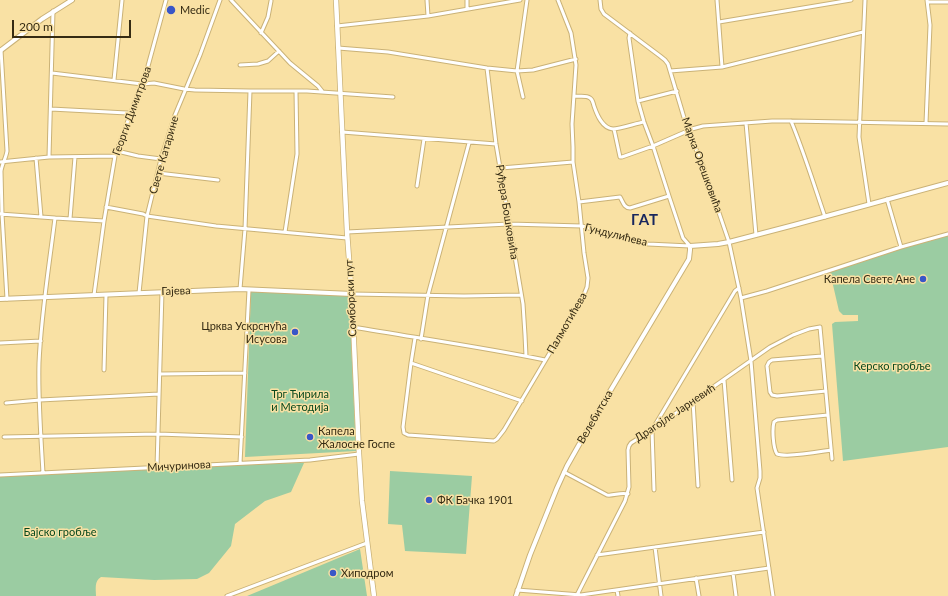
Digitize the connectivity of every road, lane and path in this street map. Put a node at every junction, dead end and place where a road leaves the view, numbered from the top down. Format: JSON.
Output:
{"nodes":[{"id":1,"x":72,"y":0,"type":"edge"},
{"id":2,"x":122,"y":0,"type":"edge"},
{"id":3,"x":166,"y":0,"type":"edge"},
{"id":4,"x":220,"y":0,"type":"edge"},
{"id":5,"x":230,"y":0,"type":"edge"},
{"id":6,"x":336,"y":0,"type":"edge"},
{"id":7,"x":427,"y":0,"type":"edge"},
{"id":8,"x":467,"y":0,"type":"edge"},
{"id":9,"x":520,"y":0,"type":"edge"},
{"id":10,"x":527,"y":0,"type":"edge"},
{"id":11,"x":558,"y":0,"type":"edge"},
{"id":12,"x":600,"y":0,"type":"edge"},
{"id":13,"x":717,"y":0,"type":"edge"},
{"id":14,"x":851,"y":0,"type":"edge"},
{"id":15,"x":864,"y":0,"type":"edge"},
{"id":16,"x":271,"y":1,"type":"edge"},
{"id":17,"x":927,"y":1,"type":"edge"},
{"id":18,"x":948,"y":2,"type":"edge"},
{"id":19,"x":468,"y":10,"type":"junction"},
{"id":20,"x":53,"y":11,"type":"junction"},
{"id":21,"x":428,"y":16,"type":"junction"},
{"id":22,"x":719,"y":22,"type":"junction"},
{"id":23,"x":337,"y":26,"type":"junction"},
{"id":24,"x":261,"y":32,"type":"junction"},
{"id":25,"x":863,"y":32,"type":"junction"},
{"id":26,"x":630,"y":33,"type":"junction"},
{"id":27,"x":338,"y":48,"type":"junction"},
{"id":28,"x":0,"y":51,"type":"edge"},
{"id":29,"x":279,"y":51,"type":"junction"},
{"id":30,"x":576,"y":59,"type":"junction"},
{"id":31,"x":240,"y":65,"type":"dead end"},
{"id":32,"x":722,"y":67,"type":"junction"},
{"id":33,"x":487,"y":68,"type":"junction"},
{"id":34,"x":517,"y":71,"type":"junction"},
{"id":35,"x":670,"y":71,"type":"junction"},
{"id":36,"x":52,"y":73,"type":"junction"},
{"id":37,"x":114,"y":80,"type":"junction"},
{"id":38,"x":142,"y":84,"type":"junction"},
{"id":39,"x":187,"y":89,"type":"junction"},
{"id":40,"x":250,"y":91,"type":"junction"},
{"id":41,"x":296,"y":91,"type":"junction"},
{"id":42,"x":322,"y":91,"type":"junction"},
{"id":43,"x":677,"y":91,"type":"junction"},
{"id":44,"x":340,"y":92,"type":"junction"},
{"id":45,"x":574,"y":96,"type":"junction"},
{"id":46,"x":393,"y":97,"type":"dead end"},
{"id":47,"x":523,"y":98,"type":"dead end"},
{"id":48,"x":638,"y":101,"type":"junction"},
{"id":49,"x":51,"y":109,"type":"junction"},
{"id":50,"x":131,"y":114,"type":"junction"},
{"id":51,"x":791,"y":121,"type":"junction"},
{"id":52,"x":644,"y":122,"type":"junction"},
{"id":53,"x":860,"y":122,"type":"junction"},
{"id":54,"x":746,"y":123,"type":"junction"},
{"id":55,"x":926,"y":123,"type":"junction"},
{"id":56,"x":948,"y":124,"type":"edge"},
{"id":57,"x":614,"y":129,"type":"junction"},
{"id":58,"x":688,"y":130,"type":"junction"},
{"id":59,"x":342,"y":132,"type":"junction"},
{"id":60,"x":424,"y":139,"type":"junction"},
{"id":61,"x":469,"y":143,"type":"junction"},
{"id":62,"x":496,"y":144,"type":"junction"},
{"id":63,"x":653,"y":146,"type":"junction"},
{"id":64,"x":116,"y":151,"type":"junction"},
{"id":65,"x":115,"y":156,"type":"junction"},
{"id":66,"x":49,"y":157,"type":"junction"},
{"id":67,"x":75,"y":157,"type":"junction"},
{"id":68,"x":36,"y":158,"type":"junction"},
{"id":69,"x":161,"y":159,"type":"junction"},
{"id":70,"x":2,"y":162,"type":"edge"},
{"id":71,"x":573,"y":162,"type":"junction"},
{"id":72,"x":501,"y":168,"type":"junction"},
{"id":73,"x":158,"y":173,"type":"junction"},
{"id":74,"x":218,"y":180,"type":"dead end"},
{"id":75,"x":948,"y":183,"type":"edge"},
{"id":76,"x":417,"y":186,"type":"dead end"},
{"id":77,"x":669,"y":196,"type":"junction"},
{"id":78,"x":887,"y":199,"type":"junction"},
{"id":79,"x":579,"y":202,"type":"junction"},
{"id":80,"x":869,"y":204,"type":"junction"},
{"id":81,"x":106,"y":207,"type":"junction"},
{"id":82,"x":1,"y":214,"type":"edge"},
{"id":83,"x":148,"y":216,"type":"junction"},
{"id":84,"x":41,"y":217,"type":"junction"},
{"id":85,"x":825,"y":217,"type":"junction"},
{"id":86,"x":55,"y":218,"type":"junction"},
{"id":87,"x":70,"y":219,"type":"junction"},
{"id":88,"x":104,"y":221,"type":"junction"},
{"id":89,"x":509,"y":224,"type":"junction"},
{"id":90,"x":582,"y":226,"type":"junction"},
{"id":91,"x":446,"y":227,"type":"junction"},
{"id":92,"x":245,"y":229,"type":"junction"},
{"id":93,"x":285,"y":232,"type":"junction"},
{"id":94,"x":347,"y":232,"type":"junction"},
{"id":95,"x":948,"y":234,"type":"edge"},
{"id":96,"x":756,"y":235,"type":"junction"},
{"id":97,"x":348,"y":238,"type":"junction"},
{"id":98,"x":729,"y":242,"type":"junction"},
{"id":99,"x":690,"y":246,"type":"junction"},
{"id":100,"x":901,"y":247,"type":"junction"},
{"id":101,"x":739,"y":288,"type":"junction"},
{"id":102,"x":240,"y":289,"type":"junction"},
{"id":103,"x":249,"y":290,"type":"junction"},
{"id":104,"x":162,"y":292,"type":"junction"},
{"id":105,"x":139,"y":293,"type":"junction"},
{"id":106,"x":352,"y":294,"type":"junction"},
{"id":107,"x":94,"y":295,"type":"junction"},
{"id":108,"x":106,"y":295,"type":"junction"},
{"id":109,"x":428,"y":295,"type":"junction"},
{"id":110,"x":521,"y":295,"type":"junction"},
{"id":111,"x":44,"y":297,"type":"junction"},
{"id":112,"x":741,"y":298,"type":"junction"},
{"id":113,"x":0,"y":299,"type":"edge"},
{"id":114,"x":7,"y":299,"type":"junction"},
{"id":115,"x":353,"y":327,"type":"junction"},
{"id":116,"x":415,"y":338,"type":"junction"},
{"id":117,"x":420,"y":339,"type":"junction"},
{"id":118,"x":41,"y":341,"type":"junction"},
{"id":119,"x":0,"y":343,"type":"edge"},
{"id":120,"x":526,"y":356,"type":"junction"},
{"id":121,"x":822,"y":356,"type":"junction"},
{"id":122,"x":545,"y":360,"type":"junction"},
{"id":123,"x":751,"y":361,"type":"junction"},
{"id":124,"x":410,"y":362,"type":"junction"},
{"id":125,"x":104,"y":370,"type":"dead end"},
{"id":126,"x":245,"y":373,"type":"junction"},
{"id":127,"x":160,"y":374,"type":"junction"},
{"id":128,"x":724,"y":380,"type":"junction"},
{"id":129,"x":826,"y":391,"type":"junction"},
{"id":130,"x":159,"y":394,"type":"junction"},
{"id":131,"x":40,"y":400,"type":"junction"},
{"id":132,"x":522,"y":401,"type":"junction"},
{"id":133,"x":693,"y":401,"type":"junction"},
{"id":134,"x":6,"y":403,"type":"dead end"},
{"id":135,"x":661,"y":415,"type":"junction"},
{"id":136,"x":828,"y":415,"type":"junction"},
{"id":137,"x":666,"y":420,"type":"junction"},
{"id":138,"x":652,"y":430,"type":"junction"},
{"id":139,"x":158,"y":434,"type":"junction"},
{"id":140,"x":41,"y":436,"type":"junction"},
{"id":141,"x":4,"y":437,"type":"dead end"},
{"id":142,"x":242,"y":437,"type":"junction"},
{"id":143,"x":831,"y":450,"type":"junction"},
{"id":144,"x":359,"y":454,"type":"junction"},
{"id":145,"x":832,"y":459,"type":"dead end"},
{"id":146,"x":240,"y":463,"type":"junction"},
{"id":147,"x":157,"y":467,"type":"junction"},
{"id":148,"x":564,"y":472,"type":"junction"},
{"id":149,"x":43,"y":473,"type":"junction"},
{"id":150,"x":0,"y":475,"type":"edge"},
{"id":151,"x":732,"y":480,"type":"dead end"},
{"id":152,"x":698,"y":486,"type":"dead end"},
{"id":153,"x":654,"y":490,"type":"dead end"},
{"id":154,"x":628,"y":494,"type":"junction"},
{"id":155,"x":764,"y":532,"type":"junction"},
{"id":156,"x":367,"y":543,"type":"junction"},
{"id":157,"x":655,"y":547,"type":"junction"},
{"id":158,"x":597,"y":555,"type":"junction"},
{"id":159,"x":769,"y":568,"type":"junction"},
{"id":160,"x":733,"y":573,"type":"junction"},
{"id":161,"x":696,"y":578,"type":"junction"},
{"id":162,"x":659,"y":584,"type":"junction"},
{"id":163,"x":518,"y":590,"type":"junction"},
{"id":164,"x":617,"y":590,"type":"junction"},
{"id":165,"x":545,"y":594,"type":"edge"},
{"id":166,"x":579,"y":595,"type":"edge"},
{"id":167,"x":227,"y":596,"type":"edge"},
{"id":168,"x":374,"y":596,"type":"edge"},
{"id":169,"x":516,"y":596,"type":"edge"},
{"id":170,"x":618,"y":596,"type":"edge"},
{"id":171,"x":661,"y":596,"type":"edge"},
{"id":172,"x":699,"y":596,"type":"edge"},
{"id":173,"x":736,"y":596,"type":"edge"},
{"id":174,"x":773,"y":596,"type":"edge"}],
"edges":[{"from":1,"to":20,"type":"street"},
{"from":2,"to":37,"type":"street"},
{"from":3,"to":38,"type":"street","name":"Георги Димитрова"},
{"from":4,"to":39,"type":"street","name":"Свете Катарине"},
{"from":5,"to":24,"type":"street"},
{"from":6,"to":23,"type":"main road","name":"Сомборски пут"},
{"from":7,"to":21,"type":"street"},
{"from":8,"to":19,"type":"street"},
{"from":9,"to":19,"type":"street"},
{"from":10,"to":34,"type":"street"},
{"from":11,"to":30,"type":"street","name":"Палмотићева"},
{"from":12,"to":26,"type":"street","name":"Марка Орешковића"},
{"from":13,"to":22,"type":"street"},
{"from":14,"to":22,"type":"street"},
{"from":15,"to":25,"type":"street"},
{"from":16,"to":24,"type":"street"},
{"from":17,"to":18,"type":"street"},
{"from":17,"to":55,"type":"street"},
{"from":19,"to":21,"type":"street"},
{"from":20,"to":28,"type":"street"},
{"from":20,"to":36,"type":"street"},
{"from":21,"to":23,"type":"street"},
{"from":22,"to":32,"type":"street"},
{"from":23,"to":27,"type":"main road","name":"Сомборски пут"},
{"from":24,"to":29,"type":"street"},
{"from":25,"to":32,"type":"street"},
{"from":25,"to":53,"type":"street"},
{"from":26,"to":35,"type":"street","name":"Марка Орешковића"},
{"from":26,"to":48,"type":"street"},
{"from":27,"to":33,"type":"street"},
{"from":27,"to":44,"type":"main road","name":"Сомборски пут"},
{"from":28,"to":70,"type":"street"},
{"from":29,"to":31,"type":"street"},
{"from":29,"to":42,"type":"street"},
{"from":30,"to":34,"type":"street"},
{"from":30,"to":45,"type":"street","name":"Палмотићева"},
{"from":32,"to":35,"type":"street"},
{"from":33,"to":34,"type":"street"},
{"from":33,"to":62,"type":"street","name":"Руђера Бошковића"},
{"from":34,"to":47,"type":"street"},
{"from":35,"to":43,"type":"street","name":"Марка Орешковића"},
{"from":36,"to":37,"type":"street"},
{"from":36,"to":49,"type":"street"},
{"from":37,"to":38,"type":"street"},
{"from":38,"to":39,"type":"street"},
{"from":38,"to":50,"type":"street","name":"Георги Димитрова"},
{"from":39,"to":40,"type":"street"},
{"from":39,"to":69,"type":"street","name":"Свете Катарине"},
{"from":40,"to":41,"type":"street"},
{"from":40,"to":92,"type":"street"},
{"from":41,"to":42,"type":"street"},
{"from":41,"to":93,"type":"street"},
{"from":42,"to":44,"type":"street"},
{"from":43,"to":48,"type":"street"},
{"from":43,"to":58,"type":"street","name":"Марка Орешковића"},
{"from":44,"to":46,"type":"street"},
{"from":44,"to":59,"type":"main road","name":"Сомборски пут"},
{"from":45,"to":57,"type":"street"},
{"from":45,"to":71,"type":"street","name":"Палмотићева"},
{"from":48,"to":52,"type":"street"},
{"from":49,"to":50,"type":"street"},
{"from":49,"to":66,"type":"street"},
{"from":50,"to":64,"type":"street","name":"Георги Димитрова"},
{"from":51,"to":53,"type":"street"},
{"from":51,"to":54,"type":"street"},
{"from":51,"to":85,"type":"street"},
{"from":52,"to":57,"type":"street"},
{"from":52,"to":63,"type":"street"},
{"from":53,"to":55,"type":"street"},
{"from":53,"to":80,"type":"street"},
{"from":54,"to":58,"type":"street"},
{"from":54,"to":96,"type":"street"},
{"from":55,"to":56,"type":"street"},
{"from":57,"to":63,"type":"street"},
{"from":58,"to":63,"type":"street"},
{"from":58,"to":98,"type":"street","name":"Марка Орешковића"},
{"from":59,"to":60,"type":"street"},
{"from":59,"to":94,"type":"main road","name":"Сомборски пут"},
{"from":60,"to":61,"type":"street"},
{"from":60,"to":76,"type":"street"},
{"from":61,"to":62,"type":"street"},
{"from":61,"to":91,"type":"street"},
{"from":62,"to":72,"type":"street","name":"Руђера Бошковића"},
{"from":63,"to":77,"type":"street"},
{"from":64,"to":65,"type":"street","name":"Георги Димитрова"},
{"from":64,"to":69,"type":"street"},
{"from":65,"to":67,"type":"street"},
{"from":65,"to":81,"type":"street","name":"Георги Димитрова"},
{"from":66,"to":67,"type":"street"},
{"from":66,"to":68,"type":"street"},
{"from":67,"to":87,"type":"street"},
{"from":68,"to":70,"type":"street"},
{"from":68,"to":84,"type":"street"},
{"from":69,"to":73,"type":"street","name":"Свете Катарине"},
{"from":70,"to":82,"type":"street"},
{"from":71,"to":72,"type":"street"},
{"from":71,"to":79,"type":"street","name":"Палмотићева"},
{"from":72,"to":89,"type":"street","name":"Руђера Бошковића"},
{"from":73,"to":74,"type":"street"},
{"from":73,"to":83,"type":"street","name":"Свете Катарине"},
{"from":75,"to":78,"type":"street","name":"Гундулићева"},
{"from":77,"to":79,"type":"street"},
{"from":77,"to":99,"type":"street"},
{"from":78,"to":80,"type":"street","name":"Гундулићева"},
{"from":78,"to":100,"type":"street"},
{"from":79,"to":90,"type":"street","name":"Палмотићева"},
{"from":80,"to":85,"type":"street","name":"Гундулићева"},
{"from":81,"to":83,"type":"street"},
{"from":81,"to":88,"type":"street","name":"Георги Димитрова"},
{"from":82,"to":84,"type":"street"},
{"from":82,"to":114,"type":"street"},
{"from":83,"to":92,"type":"street"},
{"from":83,"to":105,"type":"street","name":"Свете Катарине"},
{"from":84,"to":86,"type":"street"},
{"from":85,"to":96,"type":"street","name":"Гундулићева"},
{"from":86,"to":87,"type":"street"},
{"from":86,"to":111,"type":"street"},
{"from":87,"to":88,"type":"street"},
{"from":88,"to":107,"type":"street","name":"Георги Димитрова"},
{"from":89,"to":90,"type":"street","name":"Гундулићева"},
{"from":89,"to":91,"type":"street","name":"Гундулићева"},
{"from":89,"to":110,"type":"street","name":"Руђера Бошковића"},
{"from":90,"to":99,"type":"street","name":"Гундулићева"},
{"from":90,"to":122,"type":"street","name":"Палмотићева"},
{"from":91,"to":94,"type":"street","name":"Гундулићева"},
{"from":91,"to":109,"type":"street"},
{"from":92,"to":93,"type":"street"},
{"from":92,"to":102,"type":"street"},
{"from":93,"to":97,"type":"street"},
{"from":94,"to":97,"type":"main road","name":"Сомборски пут"},
{"from":95,"to":100,"type":"street"},
{"from":96,"to":98,"type":"street","name":"Гундулићева"},
{"from":97,"to":106,"type":"main road","name":"Сомборски пут"},
{"from":98,"to":99,"type":"street","name":"Гундулићева"},
{"from":98,"to":101,"type":"street","name":"Марка Орешковића"},
{"from":99,"to":148,"type":"street","name":"Велебитска"},
{"from":100,"to":112,"type":"street"},
{"from":101,"to":112,"type":"street","name":"Марка Орешковића"},
{"from":101,"to":135,"type":"street"},
{"from":102,"to":103,"type":"street","name":"Гајева"},
{"from":102,"to":104,"type":"street","name":"Гајева"},
{"from":103,"to":106,"type":"street","name":"Гајева"},
{"from":103,"to":126,"type":"street"},
{"from":104,"to":105,"type":"street","name":"Гајева"},
{"from":104,"to":127,"type":"street"},
{"from":105,"to":108,"type":"street","name":"Гајева"},
{"from":106,"to":109,"type":"street"},
{"from":106,"to":115,"type":"main road","name":"Сомборски пут"},
{"from":107,"to":108,"type":"street","name":"Гајева"},
{"from":107,"to":111,"type":"street","name":"Гајева"},
{"from":108,"to":125,"type":"street"},
{"from":109,"to":110,"type":"street"},
{"from":109,"to":117,"type":"street"},
{"from":110,"to":120,"type":"street","name":"Руђера Бошковића"},
{"from":111,"to":114,"type":"street","name":"Гајева"},
{"from":111,"to":118,"type":"street"},
{"from":112,"to":123,"type":"street","name":"Марка Орешковића"},
{"from":113,"to":114,"type":"street","name":"Гајева"},
{"from":115,"to":116,"type":"street"},
{"from":115,"to":144,"type":"main road","name":"Сомборски пут"},
{"from":116,"to":117,"type":"street"},
{"from":116,"to":124,"type":"street"},
{"from":117,"to":120,"type":"street"},
{"from":118,"to":119,"type":"street"},
{"from":118,"to":131,"type":"street"},
{"from":120,"to":122,"type":"street"},
{"from":121,"to":123,"type":"street","name":"Драгојле Јарневић"},
{"from":121,"to":129,"type":"street"},
{"from":121,"to":129,"type":"street"},
{"from":122,"to":132,"type":"street","name":"Палмотићева"},
{"from":123,"to":128,"type":"street","name":"Драгојле Јарневић"},
{"from":123,"to":155,"type":"street","name":"Марка Орешковића"},
{"from":124,"to":132,"type":"street"},
{"from":124,"to":132,"type":"street","name":"Палмотићева"},
{"from":126,"to":127,"type":"street"},
{"from":126,"to":142,"type":"street"},
{"from":127,"to":130,"type":"street"},
{"from":128,"to":133,"type":"street","name":"Драгојле Јарневић"},
{"from":128,"to":151,"type":"street"},
{"from":129,"to":136,"type":"street"},
{"from":130,"to":131,"type":"street"},
{"from":130,"to":139,"type":"street"},
{"from":131,"to":134,"type":"street"},
{"from":131,"to":140,"type":"street"},
{"from":133,"to":137,"type":"street","name":"Драгојле Јарневић"},
{"from":133,"to":152,"type":"street"},
{"from":135,"to":137,"type":"street"},
{"from":135,"to":138,"type":"street"},
{"from":136,"to":143,"type":"street"},
{"from":136,"to":143,"type":"street"},
{"from":137,"to":138,"type":"street","name":"Драгојле Јарневић"},
{"from":138,"to":153,"type":"street"},
{"from":138,"to":154,"type":"street","name":"Драгојле Јарневић"},
{"from":139,"to":140,"type":"street"},
{"from":139,"to":142,"type":"street"},
{"from":139,"to":147,"type":"street"},
{"from":140,"to":141,"type":"street"},
{"from":140,"to":149,"type":"street"},
{"from":142,"to":146,"type":"street"},
{"from":143,"to":145,"type":"street"},
{"from":144,"to":146,"type":"street","name":"Мичуринова"},
{"from":144,"to":156,"type":"main road","name":"Сомборски пут"},
{"from":146,"to":147,"type":"street","name":"Мичуринова"},
{"from":147,"to":149,"type":"street","name":"Мичуринова"},
{"from":148,"to":154,"type":"street"},
{"from":148,"to":163,"type":"street","name":"Велебитска"},
{"from":149,"to":150,"type":"street","name":"Мичуринова"},
{"from":154,"to":158,"type":"street","name":"Драгојле Јарневић"},
{"from":155,"to":157,"type":"street"},
{"from":155,"to":159,"type":"street","name":"Марка Орешковића"},
{"from":156,"to":167,"type":"street"},
{"from":156,"to":168,"type":"main road","name":"Сомборски пут"},
{"from":157,"to":158,"type":"street"},
{"from":157,"to":162,"type":"street"},
{"from":158,"to":166,"type":"street","name":"Драгојле Јарневић"},
{"from":159,"to":160,"type":"street"},
{"from":159,"to":174,"type":"street","name":"Марка Орешковића"},
{"from":160,"to":161,"type":"street"},
{"from":160,"to":173,"type":"street"},
{"from":161,"to":162,"type":"street"},
{"from":161,"to":172,"type":"street"},
{"from":162,"to":164,"type":"street"},
{"from":162,"to":171,"type":"street"},
{"from":163,"to":165,"type":"street"},
{"from":163,"to":169,"type":"street","name":"Велебитска"},
{"from":164,"to":166,"type":"street"},
{"from":164,"to":170,"type":"street"},
{"from":165,"to":166,"type":"street"}]}
